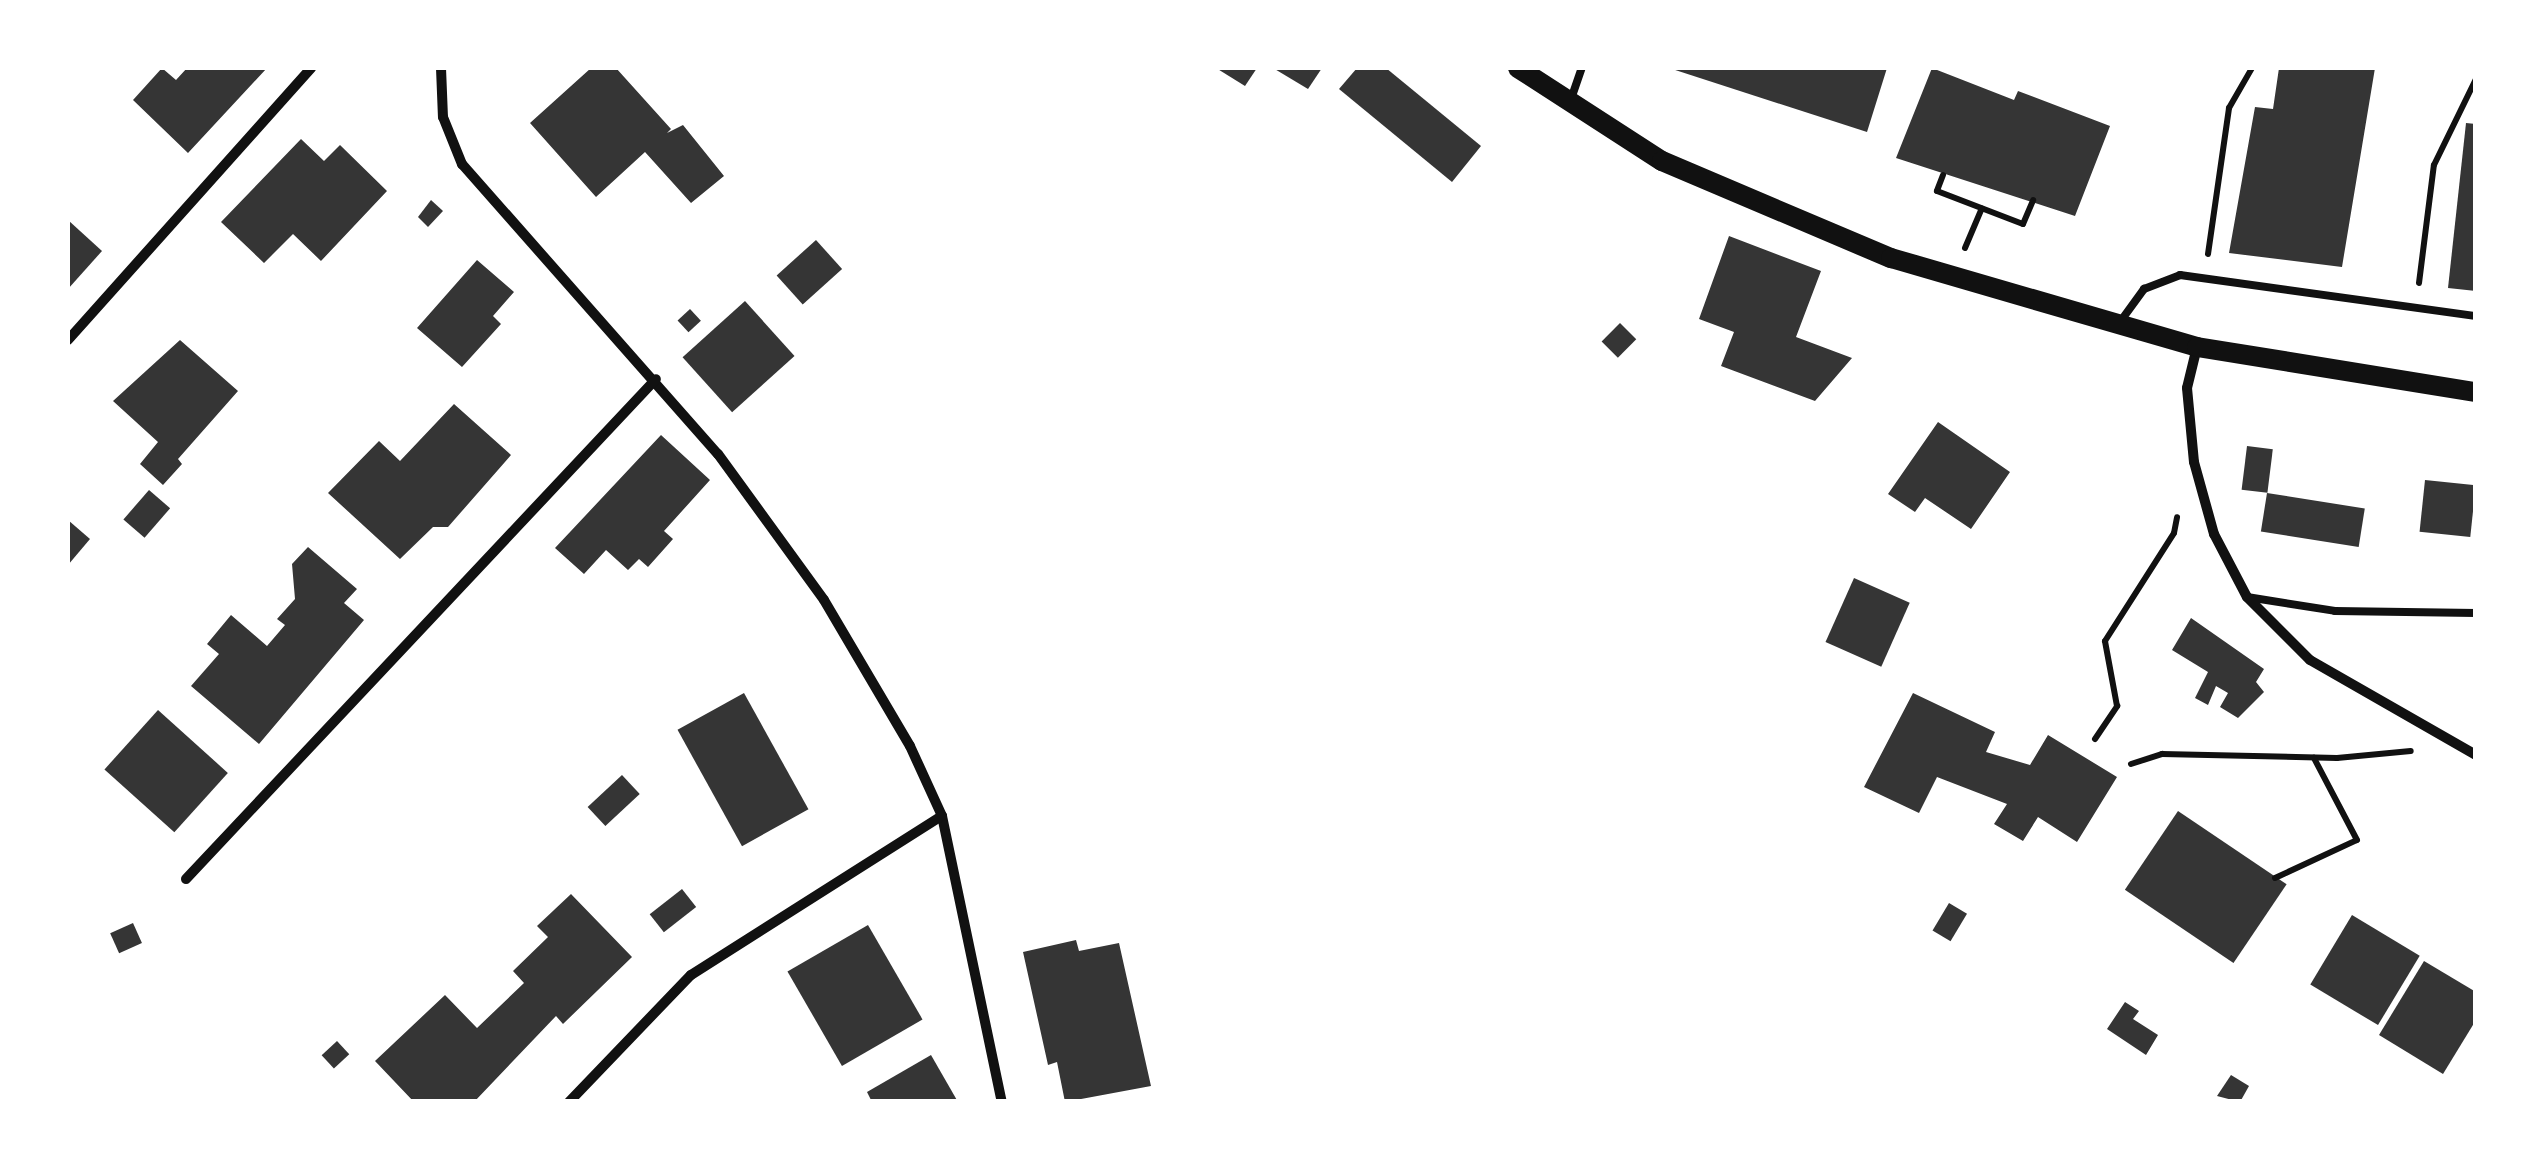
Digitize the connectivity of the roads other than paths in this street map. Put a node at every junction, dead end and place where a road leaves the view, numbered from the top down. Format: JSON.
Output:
{"nodes":[{"id":1,"x":312,"y":68,"type":"edge"},
{"id":2,"x":442,"y":68,"type":"edge"},
{"id":3,"x":1518,"y":68,"type":"edge"},
{"id":4,"x":1582,"y":68,"type":"edge"},
{"id":5,"x":1569,"y":106,"type":"junction"},
{"id":6,"x":2476,"y":316,"type":"edge"},
{"id":7,"x":2118,"y":325,"type":"junction"},
{"id":8,"x":68,"y":340,"type":"edge"},
{"id":9,"x":2196,"y":347,"type":"junction"},
{"id":10,"x":656,"y":380,"type":"junction"},
{"id":11,"x":2476,"y":392,"type":"edge"},
{"id":12,"x":2247,"y":597,"type":"junction"},
{"id":13,"x":2476,"y":613,"type":"edge"},
{"id":14,"x":2473,"y":752,"type":"edge"},
{"id":15,"x":942,"y":816,"type":"junction"},
{"id":16,"x":186,"y":879,"type":"dead end"},
{"id":17,"x":569,"y":1102,"type":"edge"},
{"id":18,"x":1002,"y":1102,"type":"edge"}],
"edges":[{"from":1,"to":8,"type":"street"},
{"from":2,"to":10,"type":"street"},
{"from":3,"to":5,"type":"main road"},
{"from":4,"to":5,"type":"lane"},
{"from":5,"to":7,"type":"main road"},
{"from":6,"to":7,"type":"lane"},
{"from":7,"to":9,"type":"main road"},
{"from":9,"to":11,"type":"main road"},
{"from":9,"to":12,"type":"street"},
{"from":10,"to":15,"type":"street"},
{"from":10,"to":16,"type":"street"},
{"from":12,"to":13,"type":"lane"},
{"from":12,"to":14,"type":"street"},
{"from":15,"to":17,"type":"street"},
{"from":15,"to":18,"type":"street"}]}
